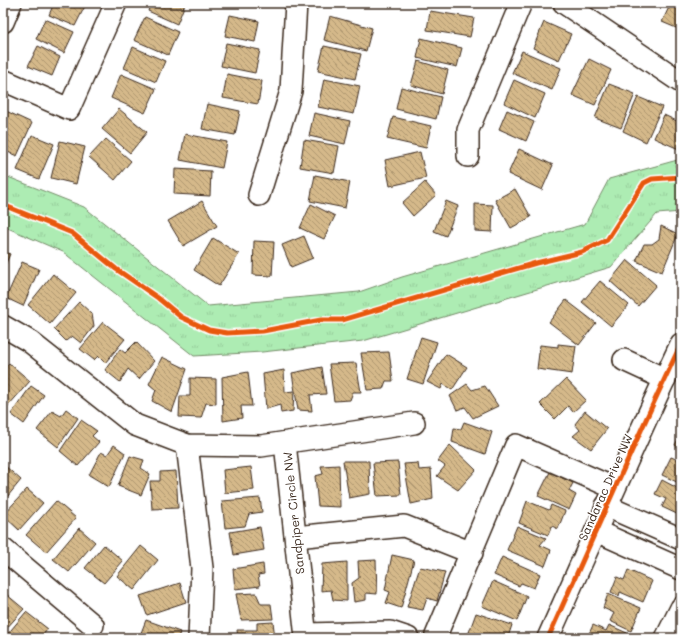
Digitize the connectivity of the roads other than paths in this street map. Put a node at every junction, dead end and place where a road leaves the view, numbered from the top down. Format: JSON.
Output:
{"nodes":[{"id":1,"x":11,"y":3,"type":"edge"},
{"id":2,"x":116,"y":3,"type":"edge"},
{"id":3,"x":296,"y":3,"type":"edge"},
{"id":4,"x":522,"y":3,"type":"edge"},
{"id":5,"x":564,"y":3,"type":"edge"},
{"id":6,"x":3,"y":22,"type":"edge"},
{"id":7,"x":3,"y":80,"type":"edge"},
{"id":8,"x":681,"y":82,"type":"edge"},
{"id":9,"x":468,"y":156,"type":"dead end"},
{"id":10,"x":259,"y":195,"type":"dead end"},
{"id":11,"x":3,"y":326,"type":"edge"},
{"id":12,"x":681,"y":344,"type":"edge"},
{"id":13,"x":624,"y":360,"type":"dead end"},
{"id":14,"x":665,"y":379,"type":"junction"},
{"id":15,"x":414,"y":423,"type":"dead end"},
{"id":16,"x":285,"y":443,"type":"junction"},
{"id":17,"x":187,"y":445,"type":"junction"},
{"id":18,"x":610,"y":497,"type":"junction"},
{"id":19,"x":596,"y":531,"type":"junction"},
{"id":20,"x":296,"y":537,"type":"junction"},
{"id":21,"x":681,"y":539,"type":"edge"},
{"id":22,"x":3,"y":550,"type":"edge"},
{"id":23,"x":472,"y":553,"type":"junction"},
{"id":24,"x":681,"y":569,"type":"edge"},
{"id":25,"x":681,"y":608,"type":"edge"},
{"id":26,"x":94,"y":625,"type":"dead end"},
{"id":27,"x":306,"y":636,"type":"edge"},
{"id":28,"x":199,"y":638,"type":"edge"},
{"id":29,"x":408,"y":638,"type":"edge"},
{"id":30,"x":435,"y":638,"type":"edge"},
{"id":31,"x":548,"y":638,"type":"edge"},
{"id":32,"x":666,"y":638,"type":"edge"}],
"edges":[{"from":1,"to":6,"type":"street"},
{"from":2,"to":7,"type":"street"},
{"from":3,"to":10,"type":"street"},
{"from":4,"to":9,"type":"street"},
{"from":5,"to":8,"type":"street"},
{"from":11,"to":17,"type":"street","name":"Sandpiper Circle NW"},
{"from":12,"to":14,"type":"street","name":"Sandarac Drive NW"},
{"from":13,"to":14,"type":"street"},
{"from":14,"to":18,"type":"street","name":"Sandarac Drive NW"},
{"from":15,"to":16,"type":"street"},
{"from":16,"to":17,"type":"street","name":"Sandpiper Circle NW"},
{"from":16,"to":20,"type":"street","name":"Sandpiper Circle NW"},
{"from":17,"to":28,"type":"street"},
{"from":18,"to":19,"type":"street","name":"Sandarac Drive NW"},
{"from":18,"to":21,"type":"street"},
{"from":18,"to":23,"type":"street"},
{"from":19,"to":24,"type":"street"},
{"from":19,"to":31,"type":"street","name":"Sandarac Drive NW"},
{"from":20,"to":23,"type":"street"},
{"from":20,"to":27,"type":"street","name":"Sandpiper Circle NW"},
{"from":22,"to":26,"type":"street"},
{"from":23,"to":30,"type":"street"},
{"from":25,"to":32,"type":"street"},
{"from":27,"to":29,"type":"street"}]}
